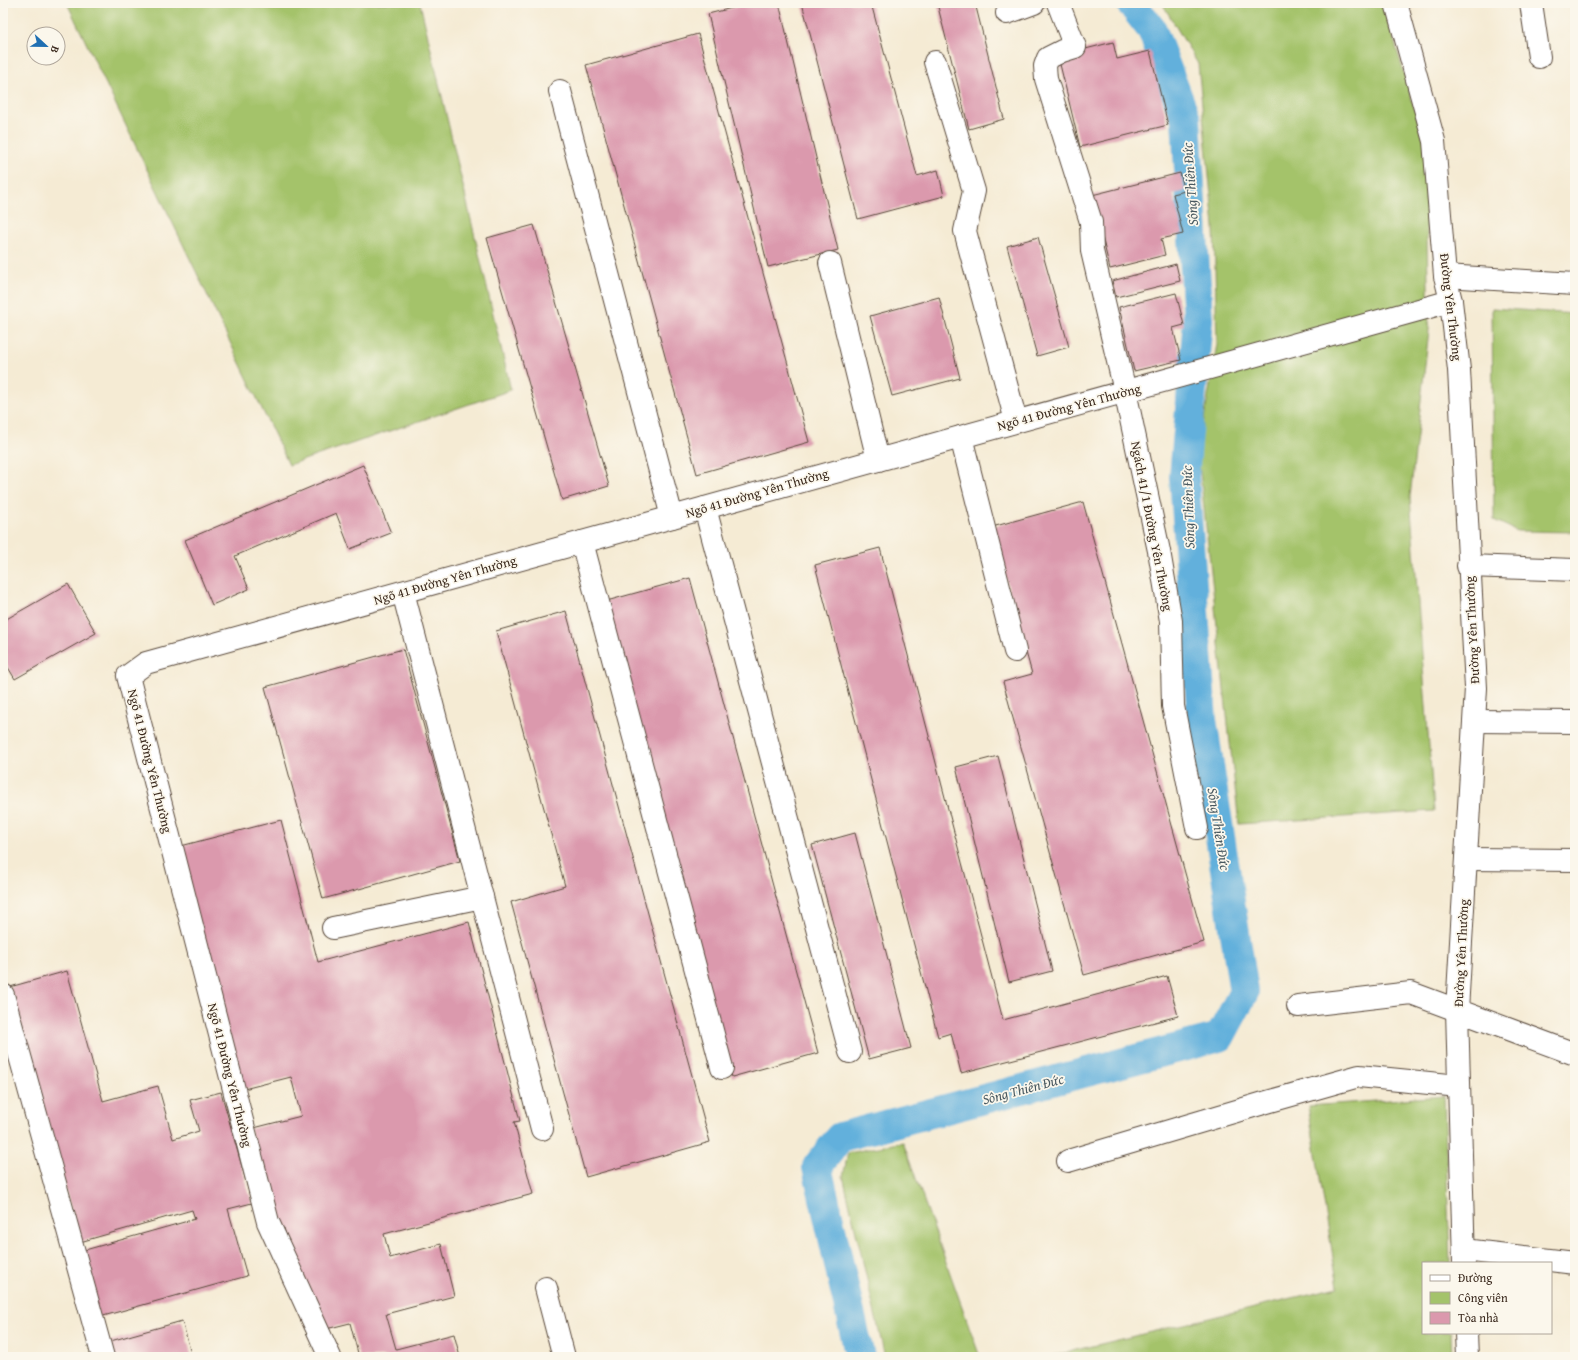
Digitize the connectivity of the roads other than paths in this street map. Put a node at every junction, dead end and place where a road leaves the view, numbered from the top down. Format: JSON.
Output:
{"nodes":[{"id":1,"x":1034,"y":3,"type":"edge"},
{"id":2,"x":1058,"y":3,"type":"edge"},
{"id":3,"x":1396,"y":3,"type":"edge"},
{"id":4,"x":1531,"y":3,"type":"edge"},
{"id":5,"x":1007,"y":14,"type":"dead end"},
{"id":6,"x":1539,"y":57,"type":"dead end"},
{"id":7,"x":935,"y":62,"type":"dead end"},
{"id":8,"x":560,"y":91,"type":"dead end"},
{"id":9,"x":830,"y":263,"type":"dead end"},
{"id":10,"x":1445,"y":276,"type":"junction"},
{"id":11,"x":1575,"y":284,"type":"edge"},
{"id":12,"x":1451,"y":300,"type":"junction"},
{"id":13,"x":1125,"y":391,"type":"junction"},
{"id":14,"x":1016,"y":421,"type":"junction"},
{"id":15,"x":961,"y":437,"type":"junction"},
{"id":16,"x":878,"y":460,"type":"junction"},
{"id":17,"x":705,"y":508,"type":"junction"},
{"id":18,"x":672,"y":517,"type":"junction"},
{"id":19,"x":582,"y":542,"type":"junction"},
{"id":20,"x":1468,"y":566,"type":"junction"},
{"id":21,"x":1575,"y":570,"type":"edge"},
{"id":22,"x":403,"y":592,"type":"junction"},
{"id":23,"x":1015,"y":651,"type":"dead end"},
{"id":24,"x":1474,"y":721,"type":"junction"},
{"id":25,"x":1575,"y":722,"type":"edge"},
{"id":26,"x":1196,"y":828,"type":"dead end"},
{"id":27,"x":1466,"y":859,"type":"junction"},
{"id":28,"x":1575,"y":860,"type":"edge"},
{"id":29,"x":482,"y":897,"type":"junction"},
{"id":30,"x":333,"y":928,"type":"dead end"},
{"id":31,"x":3,"y":996,"type":"edge"},
{"id":32,"x":1298,"y":1006,"type":"dead end"},
{"id":33,"x":1457,"y":1010,"type":"junction"},
{"id":34,"x":850,"y":1052,"type":"dead end"},
{"id":35,"x":1575,"y":1054,"type":"edge"},
{"id":36,"x":722,"y":1068,"type":"dead end"},
{"id":37,"x":1459,"y":1086,"type":"junction"},
{"id":38,"x":542,"y":1129,"type":"dead end"},
{"id":39,"x":1068,"y":1161,"type":"dead end"},
{"id":40,"x":1464,"y":1256,"type":"edge"},
{"id":41,"x":1575,"y":1263,"type":"edge"},
{"id":42,"x":546,"y":1288,"type":"dead end"},
{"id":43,"x":1466,"y":1334,"type":"edge"},
{"id":44,"x":103,"y":1357,"type":"edge"},
{"id":45,"x":330,"y":1357,"type":"edge"},
{"id":46,"x":564,"y":1357,"type":"edge"},
{"id":47,"x":1467,"y":1357,"type":"edge"}],
"edges":[{"from":1,"to":5,"type":"street"},
{"from":2,"to":13,"type":"street","name":"Ngách 41/1 Đường Yên Thường"},
{"from":3,"to":10,"type":"street","name":"Đường Yên Thường"},
{"from":4,"to":6,"type":"street"},
{"from":7,"to":14,"type":"street"},
{"from":8,"to":18,"type":"street"},
{"from":9,"to":16,"type":"street"},
{"from":10,"to":11,"type":"street"},
{"from":10,"to":12,"type":"street","name":"Đường Yên Thường"},
{"from":12,"to":13,"type":"street","name":"Ngõ 41 Đường Yên Thường"},
{"from":12,"to":20,"type":"street","name":"Đường Yên Thường"},
{"from":13,"to":14,"type":"street","name":"Ngõ 41 Đường Yên Thường"},
{"from":13,"to":26,"type":"street","name":"Ngách 41/1 Đường Yên Thường"},
{"from":14,"to":15,"type":"street","name":"Ngõ 41 Đường Yên Thường"},
{"from":15,"to":16,"type":"street","name":"Ngõ 41 Đường Yên Thường"},
{"from":15,"to":23,"type":"street"},
{"from":16,"to":17,"type":"street","name":"Ngõ 41 Đường Yên Thường"},
{"from":17,"to":18,"type":"street","name":"Ngõ 41 Đường Yên Thường"},
{"from":17,"to":34,"type":"street"},
{"from":18,"to":19,"type":"street","name":"Ngõ 41 Đường Yên Thường"},
{"from":19,"to":22,"type":"street","name":"Ngõ 41 Đường Yên Thường"},
{"from":19,"to":36,"type":"street"},
{"from":20,"to":21,"type":"street"},
{"from":20,"to":24,"type":"street","name":"Đường Yên Thường"},
{"from":22,"to":29,"type":"street"},
{"from":22,"to":45,"type":"street","name":"Ngõ 41 Đường Yên Thường"},
{"from":24,"to":25,"type":"street"},
{"from":24,"to":27,"type":"street","name":"Đường Yên Thường"},
{"from":27,"to":28,"type":"street"},
{"from":27,"to":33,"type":"street","name":"Đường Yên Thường"},
{"from":29,"to":30,"type":"street"},
{"from":29,"to":38,"type":"street"},
{"from":31,"to":44,"type":"street"},
{"from":32,"to":33,"type":"street"},
{"from":33,"to":35,"type":"street"},
{"from":33,"to":37,"type":"street","name":"Đường Yên Thường"},
{"from":37,"to":39,"type":"street"},
{"from":37,"to":40,"type":"street","name":"Đường Yên Thường"},
{"from":40,"to":41,"type":"street"},
{"from":42,"to":46,"type":"street"},
{"from":43,"to":47,"type":"street"}]}
